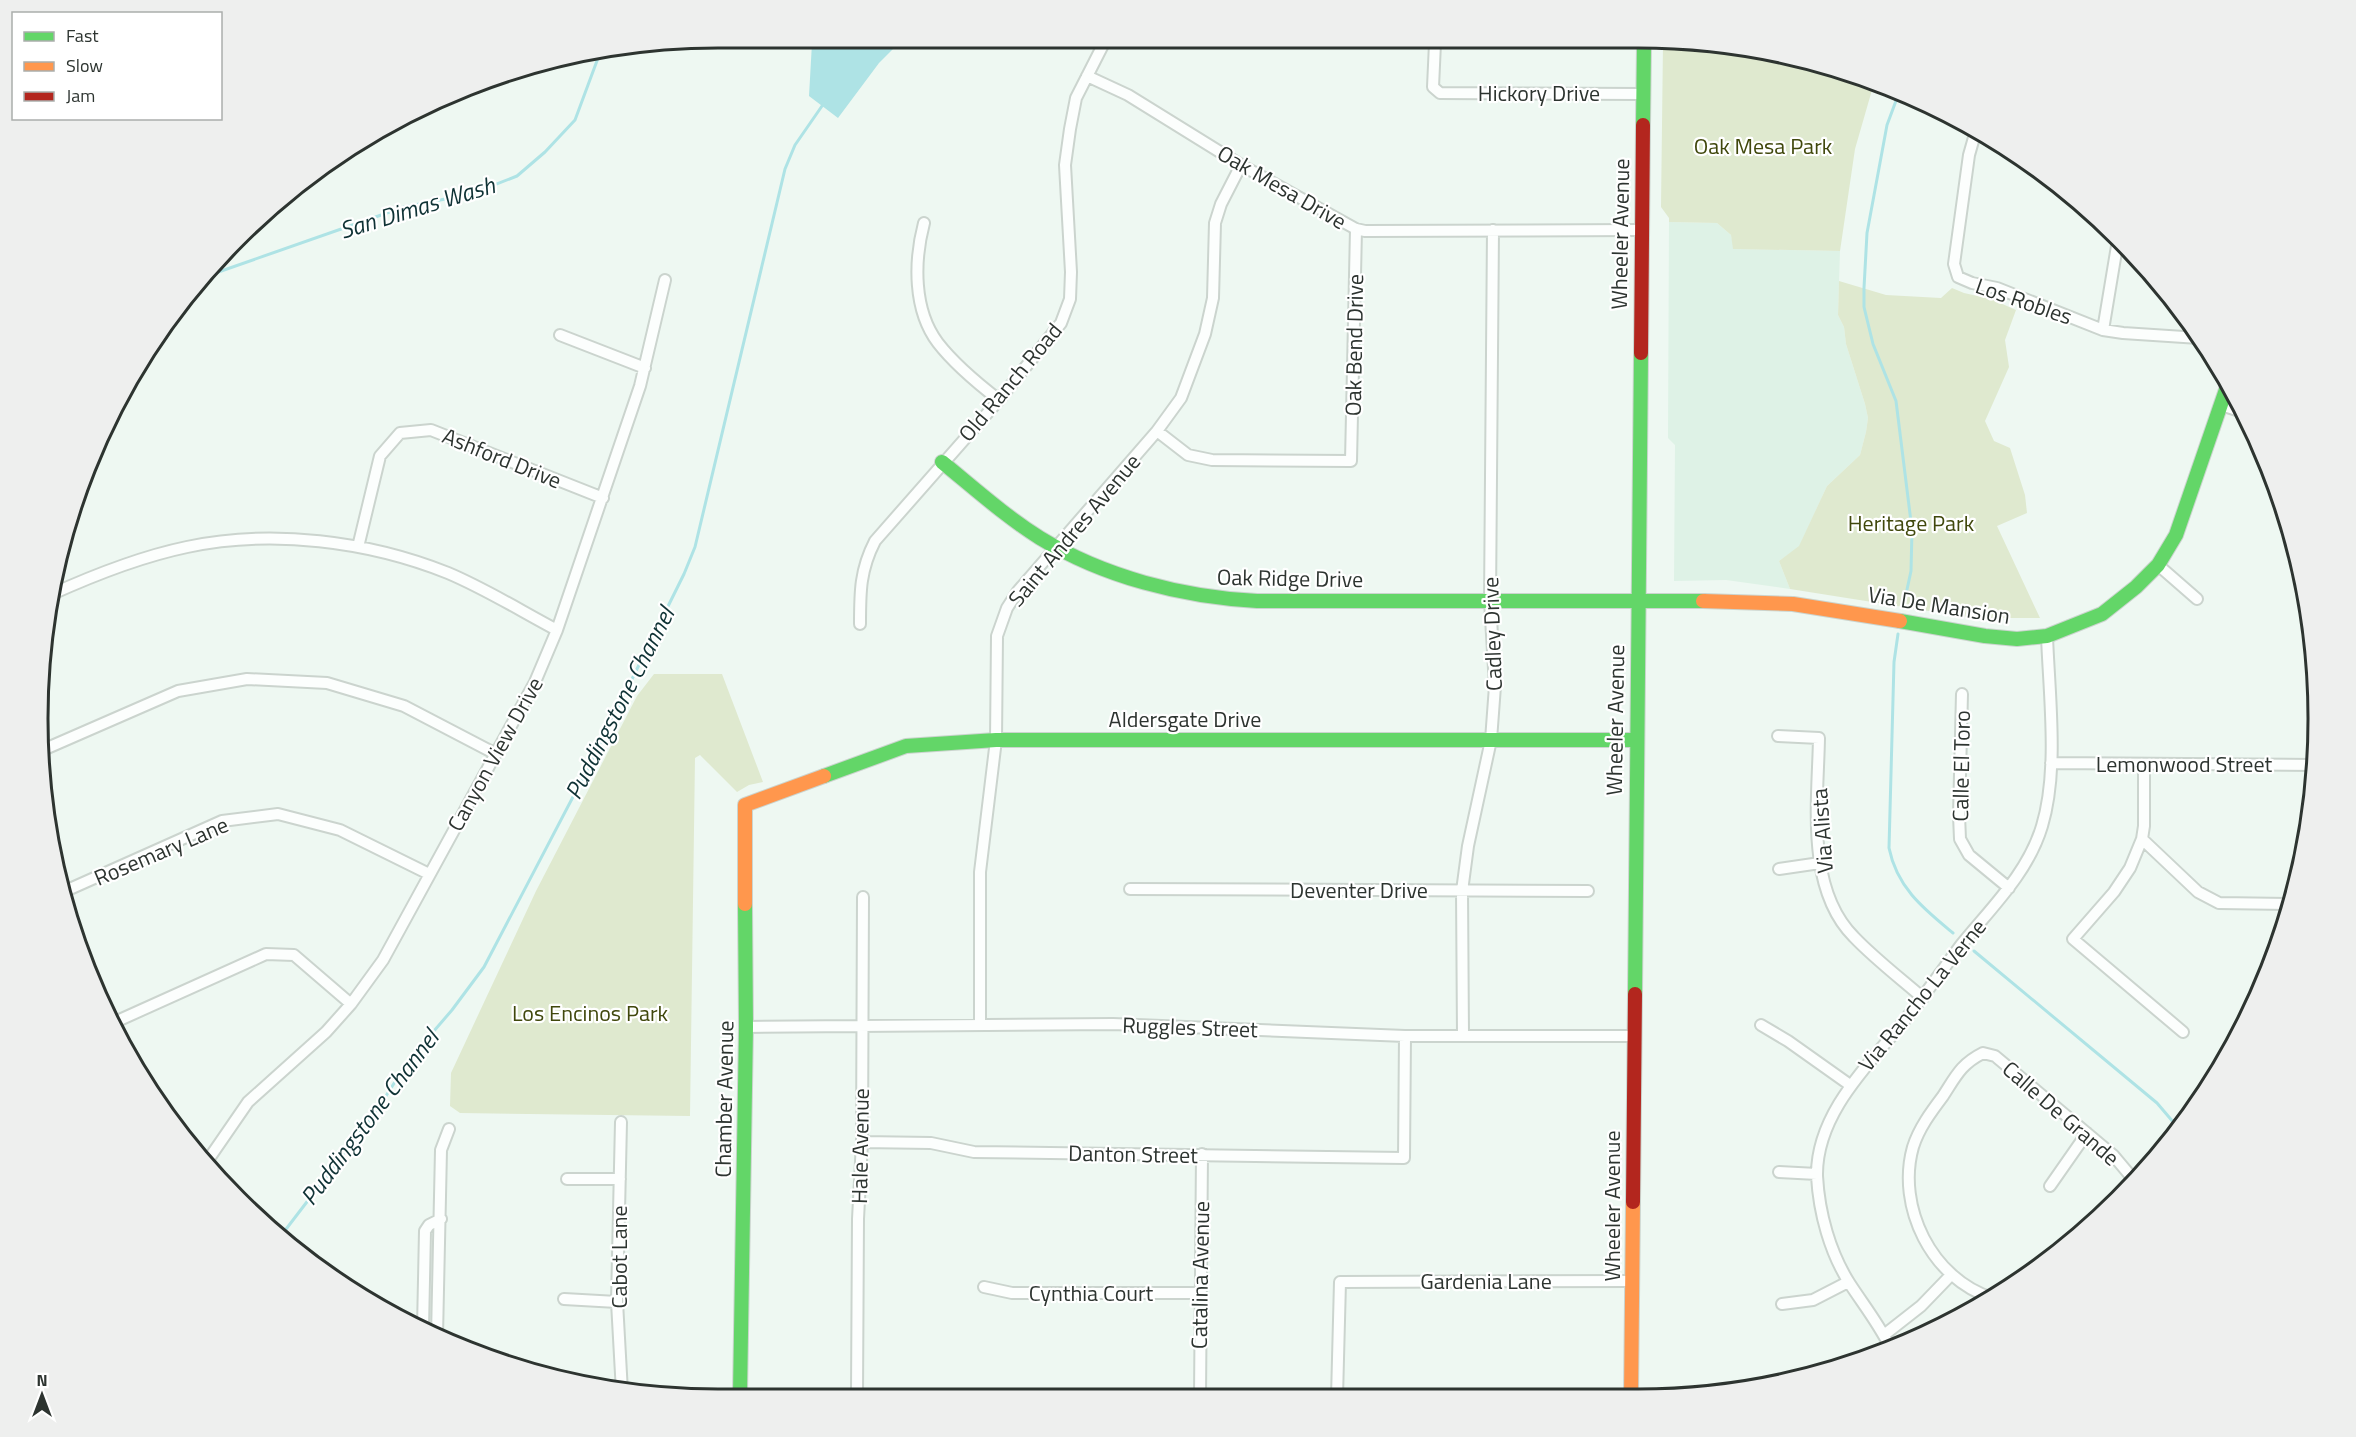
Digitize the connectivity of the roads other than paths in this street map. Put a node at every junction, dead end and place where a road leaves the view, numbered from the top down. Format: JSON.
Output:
{"nodes":[{"id":1,"x":1101,"y":48,"type":"edge"},
{"id":2,"x":1435,"y":48,"type":"edge"},
{"id":3,"x":1644,"y":48,"type":"edge"},
{"id":4,"x":1087,"y":76,"type":"junction"},
{"id":5,"x":1643,"y":94,"type":"junction"},
{"id":6,"x":1974,"y":138,"type":"edge"},
{"id":7,"x":1241,"y":165,"type":"junction"},
{"id":8,"x":924,"y":223,"type":"dead end"},
{"id":9,"x":1356,"y":229,"type":"junction"},
{"id":10,"x":1493,"y":230,"type":"junction"},
{"id":11,"x":1641,"y":230,"type":"junction"},
{"id":12,"x":2117,"y":249,"type":"edge"},
{"id":13,"x":665,"y":280,"type":"dead end"},
{"id":14,"x":2103,"y":330,"type":"junction"},
{"id":15,"x":560,"y":335,"type":"dead end"},
{"id":16,"x":2189,"y":337,"type":"edge"},
{"id":17,"x":645,"y":368,"type":"junction"},
{"id":18,"x":2224,"y":395,"type":"edge"},
{"id":19,"x":999,"y":400,"type":"junction"},
{"id":20,"x":2221,"y":405,"type":"junction"},
{"id":21,"x":2232,"y":408,"type":"edge"},
{"id":22,"x":1156,"y":431,"type":"junction"},
{"id":23,"x":942,"y":462,"type":"junction"},
{"id":24,"x":603,"y":498,"type":"junction"},
{"id":25,"x":358,"y":547,"type":"junction"},
{"id":26,"x":1055,"y":547,"type":"junction"},
{"id":27,"x":2158,"y":565,"type":"junction"},
{"id":28,"x":61,"y":590,"type":"edge"},
{"id":29,"x":2197,"y":599,"type":"dead end"},
{"id":30,"x":1638,"y":600,"type":"junction"},
{"id":31,"x":1490,"y":601,"type":"junction"},
{"id":32,"x":861,"y":624,"type":"dead end"},
{"id":33,"x":557,"y":630,"type":"junction"},
{"id":34,"x":2047,"y":636,"type":"junction"},
{"id":35,"x":1962,"y":694,"type":"dead end"},
{"id":36,"x":1778,"y":736,"type":"dead end"},
{"id":37,"x":996,"y":740,"type":"junction"},
{"id":38,"x":1491,"y":740,"type":"junction"},
{"id":39,"x":1636,"y":740,"type":"junction"},
{"id":40,"x":49,"y":747,"type":"edge"},
{"id":41,"x":496,"y":754,"type":"junction"},
{"id":42,"x":2051,"y":763,"type":"junction"},
{"id":43,"x":2144,"y":764,"type":"junction"},
{"id":44,"x":2307,"y":765,"type":"edge"},
{"id":45,"x":745,"y":805,"type":"joint"},
{"id":46,"x":2142,"y":839,"type":"junction"},
{"id":47,"x":1820,"y":863,"type":"junction"},
{"id":48,"x":1779,"y":869,"type":"dead end"},
{"id":49,"x":429,"y":873,"type":"junction"},
{"id":50,"x":2009,"y":888,"type":"junction"},
{"id":51,"x":70,"y":889,"type":"edge"},
{"id":52,"x":1130,"y":889,"type":"dead end"},
{"id":53,"x":1462,"y":891,"type":"junction"},
{"id":54,"x":1588,"y":891,"type":"dead end"},
{"id":55,"x":862,"y":897,"type":"dead end"},
{"id":56,"x":2281,"y":904,"type":"edge"},
{"id":57,"x":1923,"y":998,"type":"junction"},
{"id":58,"x":351,"y":1004,"type":"junction"},
{"id":59,"x":120,"y":1020,"type":"edge"},
{"id":60,"x":980,"y":1025,"type":"junction"},
{"id":61,"x":1761,"y":1025,"type":"dead end"},
{"id":62,"x":746,"y":1026,"type":"junction"},
{"id":63,"x":862,"y":1026,"type":"junction"},
{"id":64,"x":2183,"y":1032,"type":"dead end"},
{"id":65,"x":1463,"y":1035,"type":"junction"},
{"id":66,"x":1405,"y":1036,"type":"junction"},
{"id":67,"x":1634,"y":1036,"type":"junction"},
{"id":68,"x":1850,"y":1085,"type":"junction"},
{"id":69,"x":621,"y":1122,"type":"dead end"},
{"id":70,"x":449,"y":1129,"type":"dead end"},
{"id":71,"x":2087,"y":1133,"type":"junction"},
{"id":72,"x":862,"y":1142,"type":"junction"},
{"id":73,"x":1202,"y":1154,"type":"junction"},
{"id":74,"x":210,"y":1157,"type":"edge"},
{"id":75,"x":1779,"y":1172,"type":"dead end"},
{"id":76,"x":1817,"y":1174,"type":"junction"},
{"id":77,"x":2129,"y":1174,"type":"edge"},
{"id":78,"x":567,"y":1179,"type":"dead end"},
{"id":79,"x":620,"y":1179,"type":"junction"},
{"id":80,"x":2050,"y":1186,"type":"dead end"},
{"id":81,"x":441,"y":1219,"type":"junction"},
{"id":82,"x":1950,"y":1276,"type":"junction"},
{"id":83,"x":1632,"y":1281,"type":"junction"},
{"id":84,"x":1848,"y":1281,"type":"junction"},
{"id":85,"x":984,"y":1287,"type":"dead end"},
{"id":86,"x":1199,"y":1293,"type":"junction"},
{"id":87,"x":1980,"y":1295,"type":"edge"},
{"id":88,"x":564,"y":1299,"type":"dead end"},
{"id":89,"x":617,"y":1302,"type":"junction"},
{"id":90,"x":1782,"y":1304,"type":"dead end"},
{"id":91,"x":423,"y":1321,"type":"edge"},
{"id":92,"x":437,"y":1327,"type":"edge"},
{"id":93,"x":1887,"y":1340,"type":"edge"},
{"id":94,"x":621,"y":1381,"type":"edge"},
{"id":95,"x":740,"y":1389,"type":"edge"},
{"id":96,"x":857,"y":1389,"type":"edge"},
{"id":97,"x":1200,"y":1389,"type":"edge"},
{"id":98,"x":1337,"y":1389,"type":"edge"},
{"id":99,"x":1631,"y":1389,"type":"edge"}],
"edges":[{"from":1,"to":4,"type":"street","name":"Old Ranch Road"},
{"from":2,"to":5,"type":"street","name":"Hickory Drive"},
{"from":3,"to":5,"type":"street","name":"Wheeler Avenue"},
{"from":4,"to":7,"type":"street","name":"Oak Mesa Drive"},
{"from":4,"to":19,"type":"street","name":"Old Ranch Road"},
{"from":5,"to":11,"type":"street","name":"Wheeler Avenue"},
{"from":6,"to":14,"type":"street","name":"Los Robles"},
{"from":7,"to":9,"type":"street","name":"Oak Mesa Drive"},
{"from":7,"to":22,"type":"street","name":"Saint Andres Avenue"},
{"from":8,"to":19,"type":"street"},
{"from":9,"to":10,"type":"street","name":"Oak Mesa Drive"},
{"from":9,"to":22,"type":"street","name":"Oak Bend Drive"},
{"from":10,"to":11,"type":"street","name":"Oak Mesa Drive"},
{"from":10,"to":31,"type":"street","name":"Cadley Drive"},
{"from":11,"to":30,"type":"street","name":"Wheeler Avenue"},
{"from":12,"to":14,"type":"street"},
{"from":13,"to":17,"type":"street","name":"Canyon View Drive"},
{"from":14,"to":16,"type":"street","name":"Los Robles"},
{"from":15,"to":17,"type":"street"},
{"from":17,"to":24,"type":"street","name":"Canyon View Drive"},
{"from":18,"to":20,"type":"street","name":"Via De Mansion"},
{"from":19,"to":23,"type":"street","name":"Old Ranch Road"},
{"from":20,"to":21,"type":"street"},
{"from":20,"to":27,"type":"street","name":"Via De Mansion"},
{"from":22,"to":26,"type":"street","name":"Saint Andres Avenue"},
{"from":23,"to":26,"type":"street","name":"Oak Ridge Drive"},
{"from":23,"to":32,"type":"street","name":"Old Ranch Road"},
{"from":24,"to":25,"type":"street","name":"Ashford Drive"},
{"from":24,"to":33,"type":"street","name":"Canyon View Drive"},
{"from":25,"to":28,"type":"street"},
{"from":25,"to":33,"type":"street"},
{"from":26,"to":31,"type":"street","name":"Oak Ridge Drive"},
{"from":26,"to":37,"type":"street","name":"Saint Andres Avenue"},
{"from":27,"to":29,"type":"street"},
{"from":27,"to":34,"type":"street","name":"Via De Mansion"},
{"from":30,"to":31,"type":"street","name":"Oak Ridge Drive"},
{"from":30,"to":34,"type":"street","name":"Via De Mansion"},
{"from":30,"to":39,"type":"street","name":"Wheeler Avenue"},
{"from":31,"to":38,"type":"street","name":"Cadley Drive"},
{"from":33,"to":41,"type":"street","name":"Canyon View Drive"},
{"from":34,"to":42,"type":"street","name":"Via Rancho La Verne"},
{"from":35,"to":50,"type":"street","name":"Calle El Toro"},
{"from":36,"to":47,"type":"street","name":"Via Alista"},
{"from":37,"to":38,"type":"street","name":"Aldersgate Drive"},
{"from":37,"to":45,"type":"street","name":"Aldersgate Drive"},
{"from":37,"to":60,"type":"street","name":"Saint Andres Avenue"},
{"from":38,"to":39,"type":"street","name":"Aldersgate Drive"},
{"from":38,"to":53,"type":"street","name":"Cadley Drive"},
{"from":39,"to":67,"type":"street","name":"Wheeler Avenue"},
{"from":40,"to":41,"type":"street"},
{"from":41,"to":49,"type":"street","name":"Canyon View Drive"},
{"from":42,"to":43,"type":"street","name":"Lemonwood Street"},
{"from":42,"to":50,"type":"street","name":"Via Rancho La Verne"},
{"from":43,"to":44,"type":"street","name":"Lemonwood Street"},
{"from":43,"to":46,"type":"street"},
{"from":45,"to":62,"type":"street","name":"Chamber Avenue"},
{"from":46,"to":56,"type":"street"},
{"from":46,"to":64,"type":"street"},
{"from":47,"to":48,"type":"street"},
{"from":47,"to":57,"type":"street","name":"Via Alista"},
{"from":49,"to":51,"type":"street","name":"Rosemary Lane"},
{"from":49,"to":58,"type":"street","name":"Canyon View Drive"},
{"from":50,"to":57,"type":"street","name":"Via Rancho La Verne"},
{"from":52,"to":53,"type":"street","name":"Deventer Drive"},
{"from":53,"to":54,"type":"street","name":"Deventer Drive"},
{"from":53,"to":65,"type":"street","name":"Cadley Drive"},
{"from":55,"to":63,"type":"street","name":"Hale Avenue"},
{"from":57,"to":68,"type":"street","name":"Via Rancho La Verne"},
{"from":58,"to":59,"type":"street"},
{"from":58,"to":74,"type":"street","name":"Canyon View Drive"},
{"from":60,"to":63,"type":"street","name":"Ruggles Street"},
{"from":60,"to":66,"type":"street","name":"Ruggles Street"},
{"from":61,"to":68,"type":"street"},
{"from":62,"to":63,"type":"street","name":"Ruggles Street"},
{"from":62,"to":95,"type":"street","name":"Chamber Avenue"},
{"from":63,"to":72,"type":"street","name":"Hale Avenue"},
{"from":65,"to":66,"type":"street","name":"Ruggles Street"},
{"from":65,"to":67,"type":"street","name":"Ruggles Street"},
{"from":66,"to":73,"type":"street","name":"Danton Street"},
{"from":67,"to":83,"type":"street","name":"Wheeler Avenue"},
{"from":68,"to":76,"type":"street","name":"Via Rancho La Verne"},
{"from":69,"to":79,"type":"street","name":"Cabot Lane"},
{"from":70,"to":81,"type":"street"},
{"from":71,"to":77,"type":"street","name":"Calle De Grande"},
{"from":71,"to":80,"type":"street"},
{"from":71,"to":82,"type":"street","name":"Calle De Grande"},
{"from":72,"to":73,"type":"street","name":"Danton Street"},
{"from":72,"to":96,"type":"street","name":"Hale Avenue"},
{"from":73,"to":86,"type":"street","name":"Catalina Avenue"},
{"from":75,"to":76,"type":"street"},
{"from":76,"to":84,"type":"street","name":"Via Rancho La Verne"},
{"from":78,"to":79,"type":"street"},
{"from":79,"to":89,"type":"street","name":"Cabot Lane"},
{"from":81,"to":91,"type":"street"},
{"from":81,"to":92,"type":"street"},
{"from":82,"to":87,"type":"street"},
{"from":82,"to":93,"type":"street"},
{"from":83,"to":98,"type":"street","name":"Gardenia Lane"},
{"from":83,"to":99,"type":"street","name":"Wheeler Avenue"},
{"from":84,"to":90,"type":"street"},
{"from":84,"to":93,"type":"street","name":"Via Rancho La Verne"},
{"from":85,"to":86,"type":"street","name":"Cynthia Court"},
{"from":86,"to":97,"type":"street","name":"Catalina Avenue"},
{"from":88,"to":89,"type":"street"},
{"from":89,"to":94,"type":"street","name":"Cabot Lane"}]}
